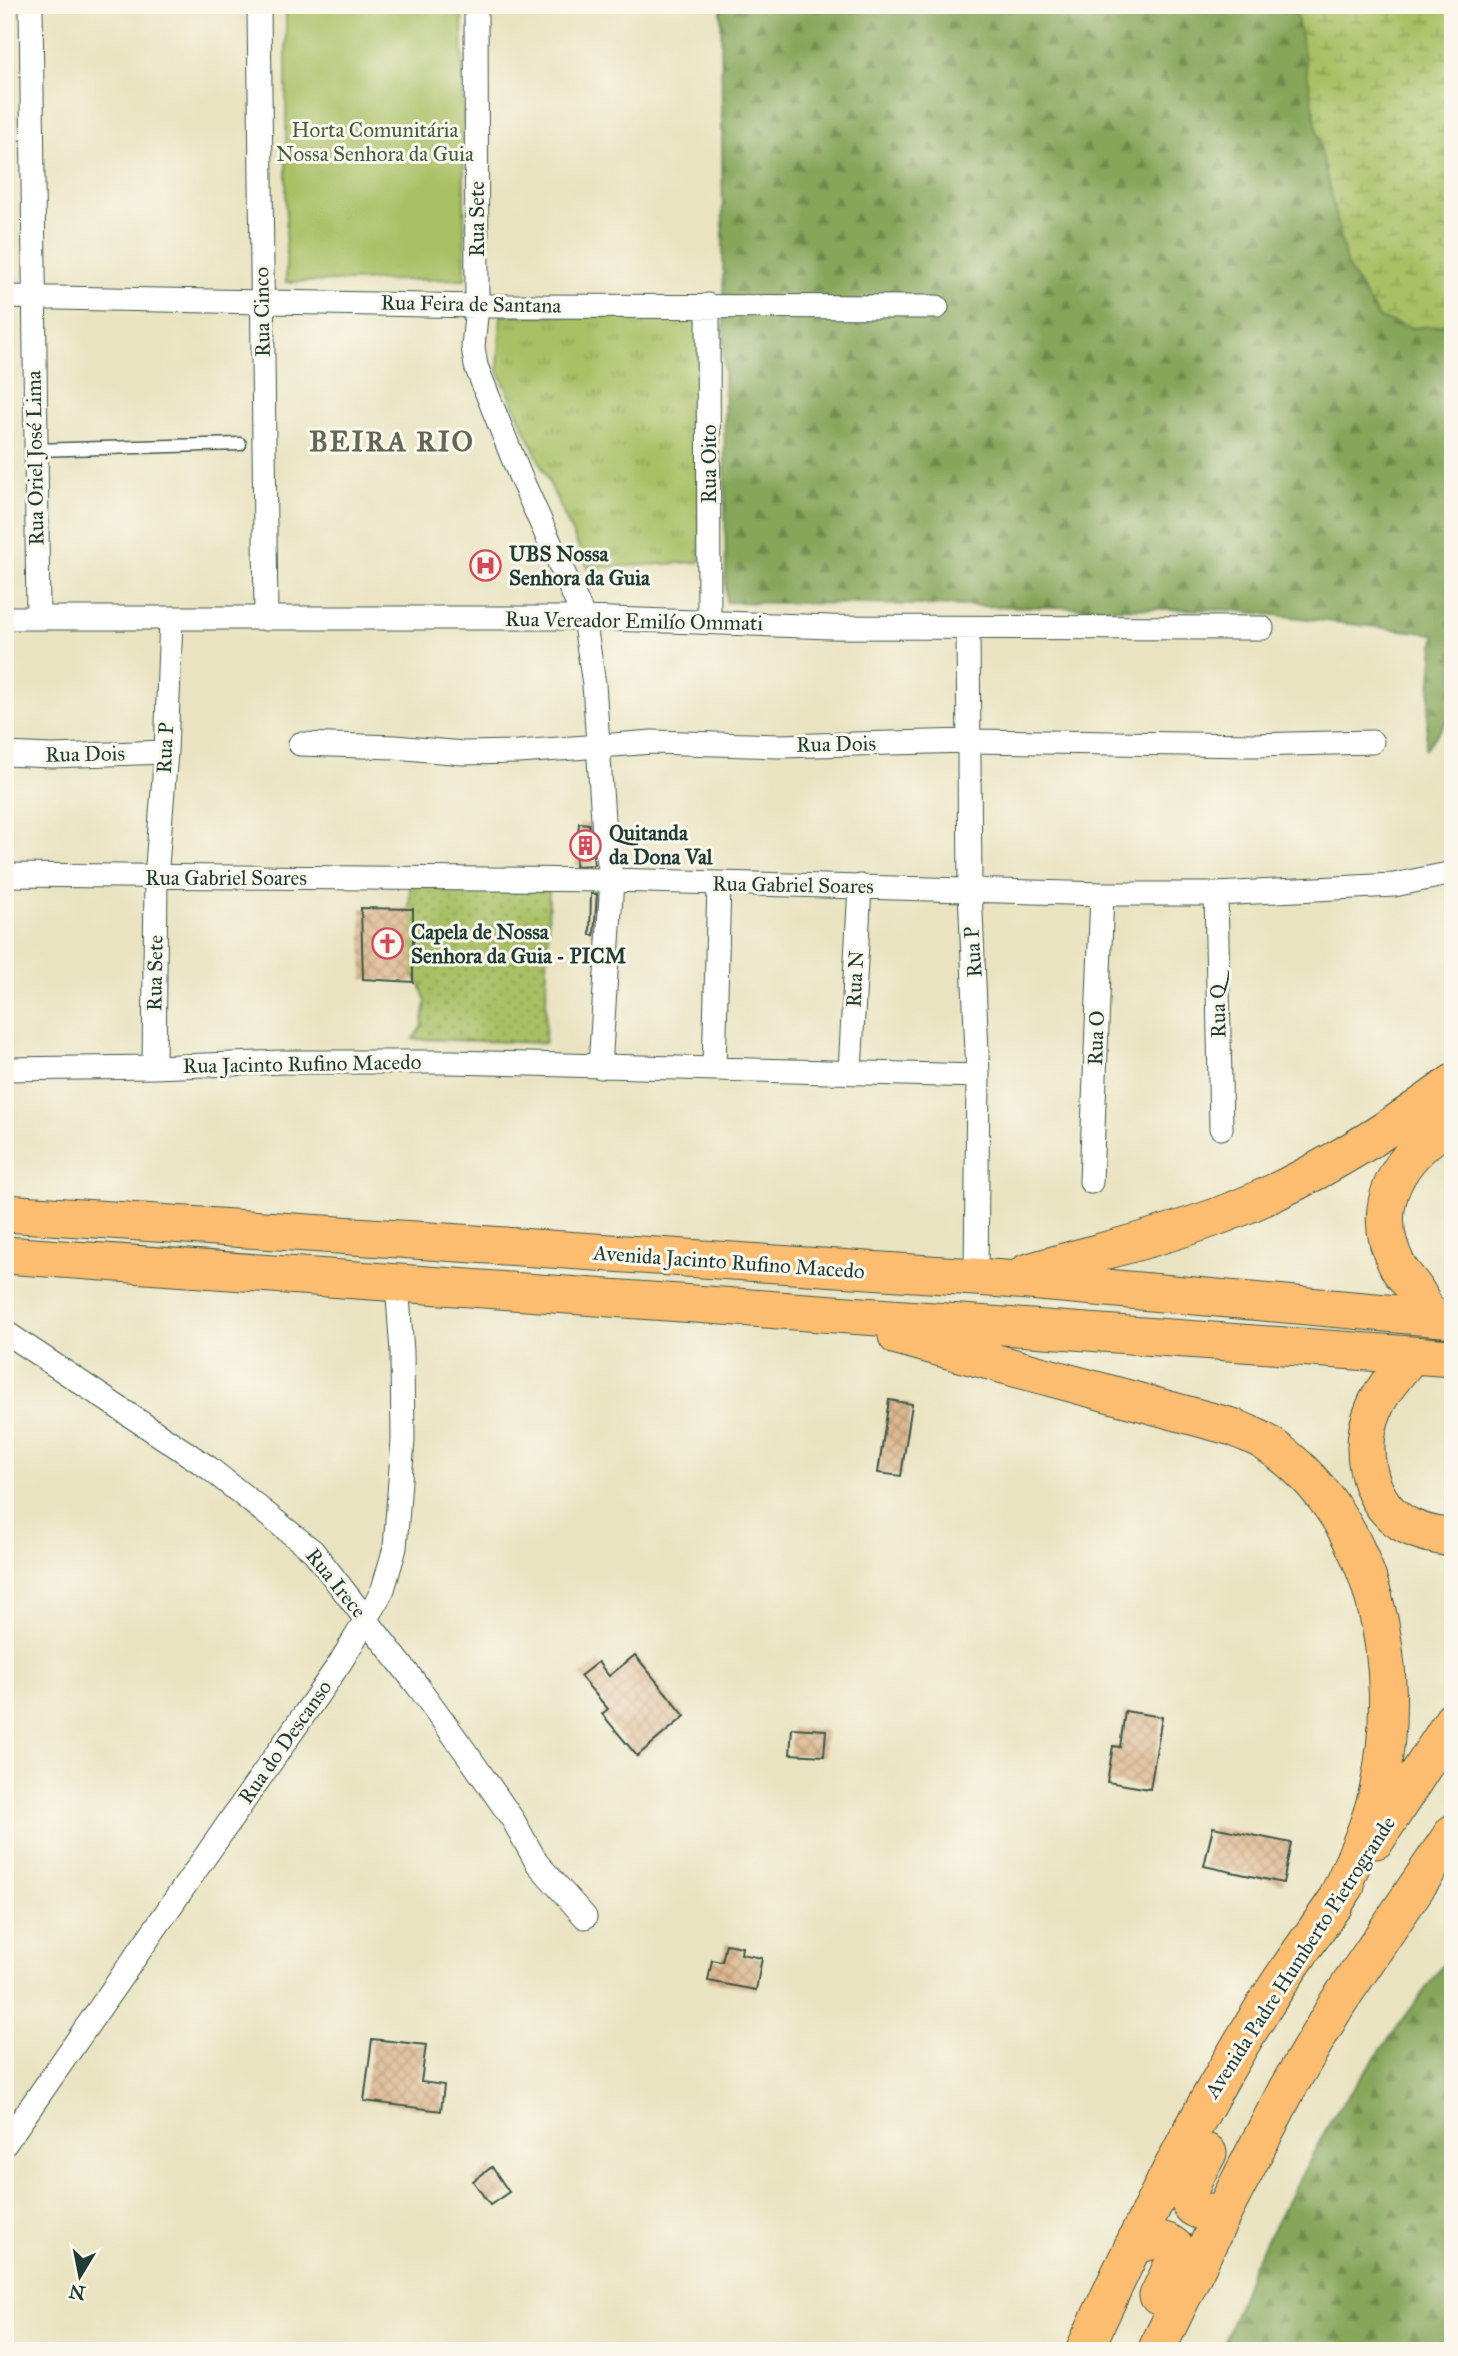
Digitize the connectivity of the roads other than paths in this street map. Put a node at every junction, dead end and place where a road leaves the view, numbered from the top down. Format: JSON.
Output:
{"nodes":[{"id":1,"x":31,"y":5,"type":"edge"},
{"id":2,"x":259,"y":5,"type":"edge"},
{"id":3,"x":476,"y":5,"type":"edge"},
{"id":4,"x":5,"y":297,"type":"edge"},
{"id":5,"x":33,"y":297,"type":"junction"},
{"id":6,"x":262,"y":300,"type":"junction"},
{"id":7,"x":708,"y":305,"type":"junction"},
{"id":8,"x":477,"y":306,"type":"junction"},
{"id":9,"x":937,"y":307,"type":"dead end"},
{"id":10,"x":240,"y":444,"type":"dead end"},
{"id":11,"x":35,"y":450,"type":"junction"},
{"id":12,"x":5,"y":618,"type":"edge"},
{"id":13,"x":38,"y":618,"type":"junction"},
{"id":14,"x":170,"y":618,"type":"junction"},
{"id":15,"x":584,"y":618,"type":"junction"},
{"id":16,"x":266,"y":619,"type":"junction"},
{"id":17,"x":709,"y":622,"type":"junction"},
{"id":18,"x":968,"y":628,"type":"junction"},
{"id":19,"x":1262,"y":628,"type":"dead end"},
{"id":20,"x":968,"y":741,"type":"junction"},
{"id":21,"x":1372,"y":742,"type":"dead end"},
{"id":22,"x":300,"y":744,"type":"dead end"},
{"id":23,"x":598,"y":744,"type":"junction"},
{"id":24,"x":166,"y":752,"type":"junction"},
{"id":25,"x":5,"y":754,"type":"edge"},
{"id":26,"x":1453,"y":873,"type":"edge"},
{"id":27,"x":5,"y":876,"type":"edge"},
{"id":28,"x":156,"y":878,"type":"junction"},
{"id":29,"x":612,"y":880,"type":"junction"},
{"id":30,"x":719,"y":884,"type":"junction"},
{"id":31,"x":860,"y":886,"type":"junction"},
{"id":32,"x":970,"y":890,"type":"junction"},
{"id":33,"x":1102,"y":894,"type":"junction"},
{"id":34,"x":1216,"y":894,"type":"junction"},
{"id":35,"x":154,"y":1067,"type":"junction"},
{"id":36,"x":600,"y":1067,"type":"junction"},
{"id":37,"x":715,"y":1068,"type":"junction"},
{"id":38,"x":5,"y":1069,"type":"edge"},
{"id":39,"x":850,"y":1071,"type":"junction"},
{"id":40,"x":978,"y":1076,"type":"junction"},
{"id":41,"x":1453,"y":1083,"type":"edge"},
{"id":42,"x":1453,"y":1123,"type":"edge"},
{"id":43,"x":1221,"y":1128,"type":"dead end"},
{"id":44,"x":1091,"y":1182,"type":"dead end"},
{"id":45,"x":5,"y":1213,"type":"edge"},
{"id":46,"x":351,"y":1237,"type":"junction"},
{"id":47,"x":5,"y":1255,"type":"edge"},
{"id":48,"x":615,"y":1255,"type":"junction"},
{"id":49,"x":221,"y":1270,"type":"junction"},
{"id":50,"x":991,"y":1278,"type":"junction"},
{"id":51,"x":397,"y":1283,"type":"junction"},
{"id":52,"x":495,"y":1290,"type":"junction"},
{"id":53,"x":818,"y":1314,"type":"junction"},
{"id":54,"x":1441,"y":1318,"type":"edge"},
{"id":55,"x":5,"y":1332,"type":"edge"},
{"id":56,"x":1411,"y":1356,"type":"junction"},
{"id":57,"x":1453,"y":1358,"type":"edge"},
{"id":58,"x":1453,"y":1538,"type":"edge"},
{"id":59,"x":366,"y":1620,"type":"junction"},
{"id":60,"x":1453,"y":1720,"type":"edge"},
{"id":61,"x":1453,"y":1833,"type":"edge"},
{"id":62,"x":1334,"y":1905,"type":"junction"},
{"id":63,"x":585,"y":1917,"type":"dead end"},
{"id":64,"x":1266,"y":2003,"type":"junction"},
{"id":65,"x":5,"y":2144,"type":"edge"},
{"id":66,"x":1224,"y":2211,"type":"junction"},
{"id":67,"x":1132,"y":2248,"type":"junction"},
{"id":68,"x":1084,"y":2351,"type":"edge"},
{"id":69,"x":1132,"y":2351,"type":"edge"},
{"id":70,"x":1156,"y":2351,"type":"edge"}],
"edges":[{"from":1,"to":5,"type":"street","name":"Rua Oriel José Lima"},
{"from":2,"to":6,"type":"street","name":"Rua Cinco"},
{"from":3,"to":8,"type":"street","name":"Rua Sete"},
{"from":4,"to":5,"type":"street","name":"Rua Feira de Santana"},
{"from":5,"to":6,"type":"street","name":"Rua Feira de Santana"},
{"from":5,"to":11,"type":"street","name":"Rua Oriel José Lima"},
{"from":6,"to":8,"type":"street","name":"Rua Feira de Santana"},
{"from":6,"to":16,"type":"street","name":"Rua Cinco"},
{"from":7,"to":8,"type":"street","name":"Rua Feira de Santana"},
{"from":7,"to":9,"type":"street","name":"Rua Feira de Santana"},
{"from":7,"to":17,"type":"street","name":"Rua Oito"},
{"from":8,"to":15,"type":"street"},
{"from":10,"to":11,"type":"lane"},
{"from":11,"to":13,"type":"street","name":"Rua Oriel José Lima"},
{"from":12,"to":13,"type":"street","name":"Rua Vereador Emilío Ommati"},
{"from":13,"to":14,"type":"street","name":"Rua Vereador Emilío Ommati"},
{"from":14,"to":16,"type":"street","name":"Rua Vereador Emilío Ommati"},
{"from":14,"to":24,"type":"street","name":"Rua P"},
{"from":15,"to":16,"type":"street","name":"Rua Vereador Emilío Ommati"},
{"from":15,"to":17,"type":"street","name":"Rua Vereador Emilío Ommati"},
{"from":15,"to":23,"type":"street"},
{"from":17,"to":18,"type":"street","name":"Rua Vereador Emilío Ommati"},
{"from":18,"to":19,"type":"street","name":"Rua Vereador Emilío Ommati"},
{"from":18,"to":20,"type":"street","name":"Rua P"},
{"from":20,"to":21,"type":"street","name":"Rua Dois"},
{"from":20,"to":23,"type":"street","name":"Rua Dois"},
{"from":20,"to":32,"type":"street","name":"Rua P"},
{"from":22,"to":23,"type":"street","name":"Rua Dois"},
{"from":23,"to":29,"type":"street"},
{"from":24,"to":25,"type":"street","name":"Rua Dois"},
{"from":24,"to":28,"type":"street","name":"Rua P"},
{"from":26,"to":34,"type":"street","name":"Rua Gabriel Soares"},
{"from":27,"to":28,"type":"street","name":"Rua Gabriel Soares"},
{"from":28,"to":29,"type":"street","name":"Rua Gabriel Soares"},
{"from":28,"to":35,"type":"street","name":"Rua Sete"},
{"from":29,"to":30,"type":"street","name":"Rua Gabriel Soares"},
{"from":29,"to":36,"type":"street"},
{"from":30,"to":31,"type":"street","name":"Rua Gabriel Soares"},
{"from":30,"to":37,"type":"street"},
{"from":31,"to":32,"type":"street","name":"Rua Gabriel Soares"},
{"from":31,"to":39,"type":"street","name":"Rua N"},
{"from":32,"to":33,"type":"street","name":"Rua Gabriel Soares"},
{"from":32,"to":40,"type":"street","name":"Rua P"},
{"from":33,"to":34,"type":"street","name":"Rua Gabriel Soares"},
{"from":33,"to":44,"type":"street","name":"Rua O"},
{"from":34,"to":43,"type":"street","name":"Rua Q"},
{"from":35,"to":36,"type":"street","name":"Rua Jacinto Rufino Macedo"},
{"from":35,"to":38,"type":"street","name":"Rua Jacinto Rufino Macedo"},
{"from":36,"to":37,"type":"street","name":"Rua Jacinto Rufino Macedo"},
{"from":37,"to":39,"type":"street","name":"Rua Jacinto Rufino Macedo"},
{"from":39,"to":40,"type":"street","name":"Rua Jacinto Rufino Macedo"},
{"from":40,"to":50,"type":"street","name":"Rua P"},
{"from":41,"to":50,"type":"main road"},
{"from":42,"to":54,"type":"main road"},
{"from":45,"to":46,"type":"main road","name":"Avenida Jacinto Rufino Macedo"},
{"from":46,"to":48,"type":"main road","name":"Avenida Jacinto Rufino Macedo"},
{"from":46,"to":49,"type":"main road"},
{"from":47,"to":49,"type":"main road"},
{"from":48,"to":50,"type":"main road","name":"Avenida Jacinto Rufino Macedo"},
{"from":48,"to":52,"type":"main road"},
{"from":49,"to":51,"type":"main road"},
{"from":50,"to":54,"type":"main road","name":"Avenida Jacinto Rufino Macedo"},
{"from":51,"to":52,"type":"main road"},
{"from":51,"to":59,"type":"street","name":"Rua do Descanso"},
{"from":52,"to":53,"type":"main road"},
{"from":53,"to":56,"type":"main road"},
{"from":53,"to":62,"type":"main road"},
{"from":55,"to":59,"type":"street","name":"Rua Irece"},
{"from":56,"to":57,"type":"main road"},
{"from":56,"to":58,"type":"main road"},
{"from":59,"to":63,"type":"street","name":"Rua Irece"},
{"from":59,"to":65,"type":"street","name":"Rua do Descanso"},
{"from":60,"to":62,"type":"main road","name":"Avenida Padre Humberto Pietrogrande"},
{"from":61,"to":66,"type":"main road"},
{"from":62,"to":64,"type":"main road","name":"Avenida Padre Humberto Pietrogrande"},
{"from":64,"to":66,"type":"main road"},
{"from":64,"to":67,"type":"main road","name":"Avenida Padre Humberto Pietrogrande"},
{"from":66,"to":70,"type":"main road"},
{"from":67,"to":68,"type":"main road","name":"Avenida Padre Humberto Pietrogrande"},
{"from":67,"to":69,"type":"main road"}]}
